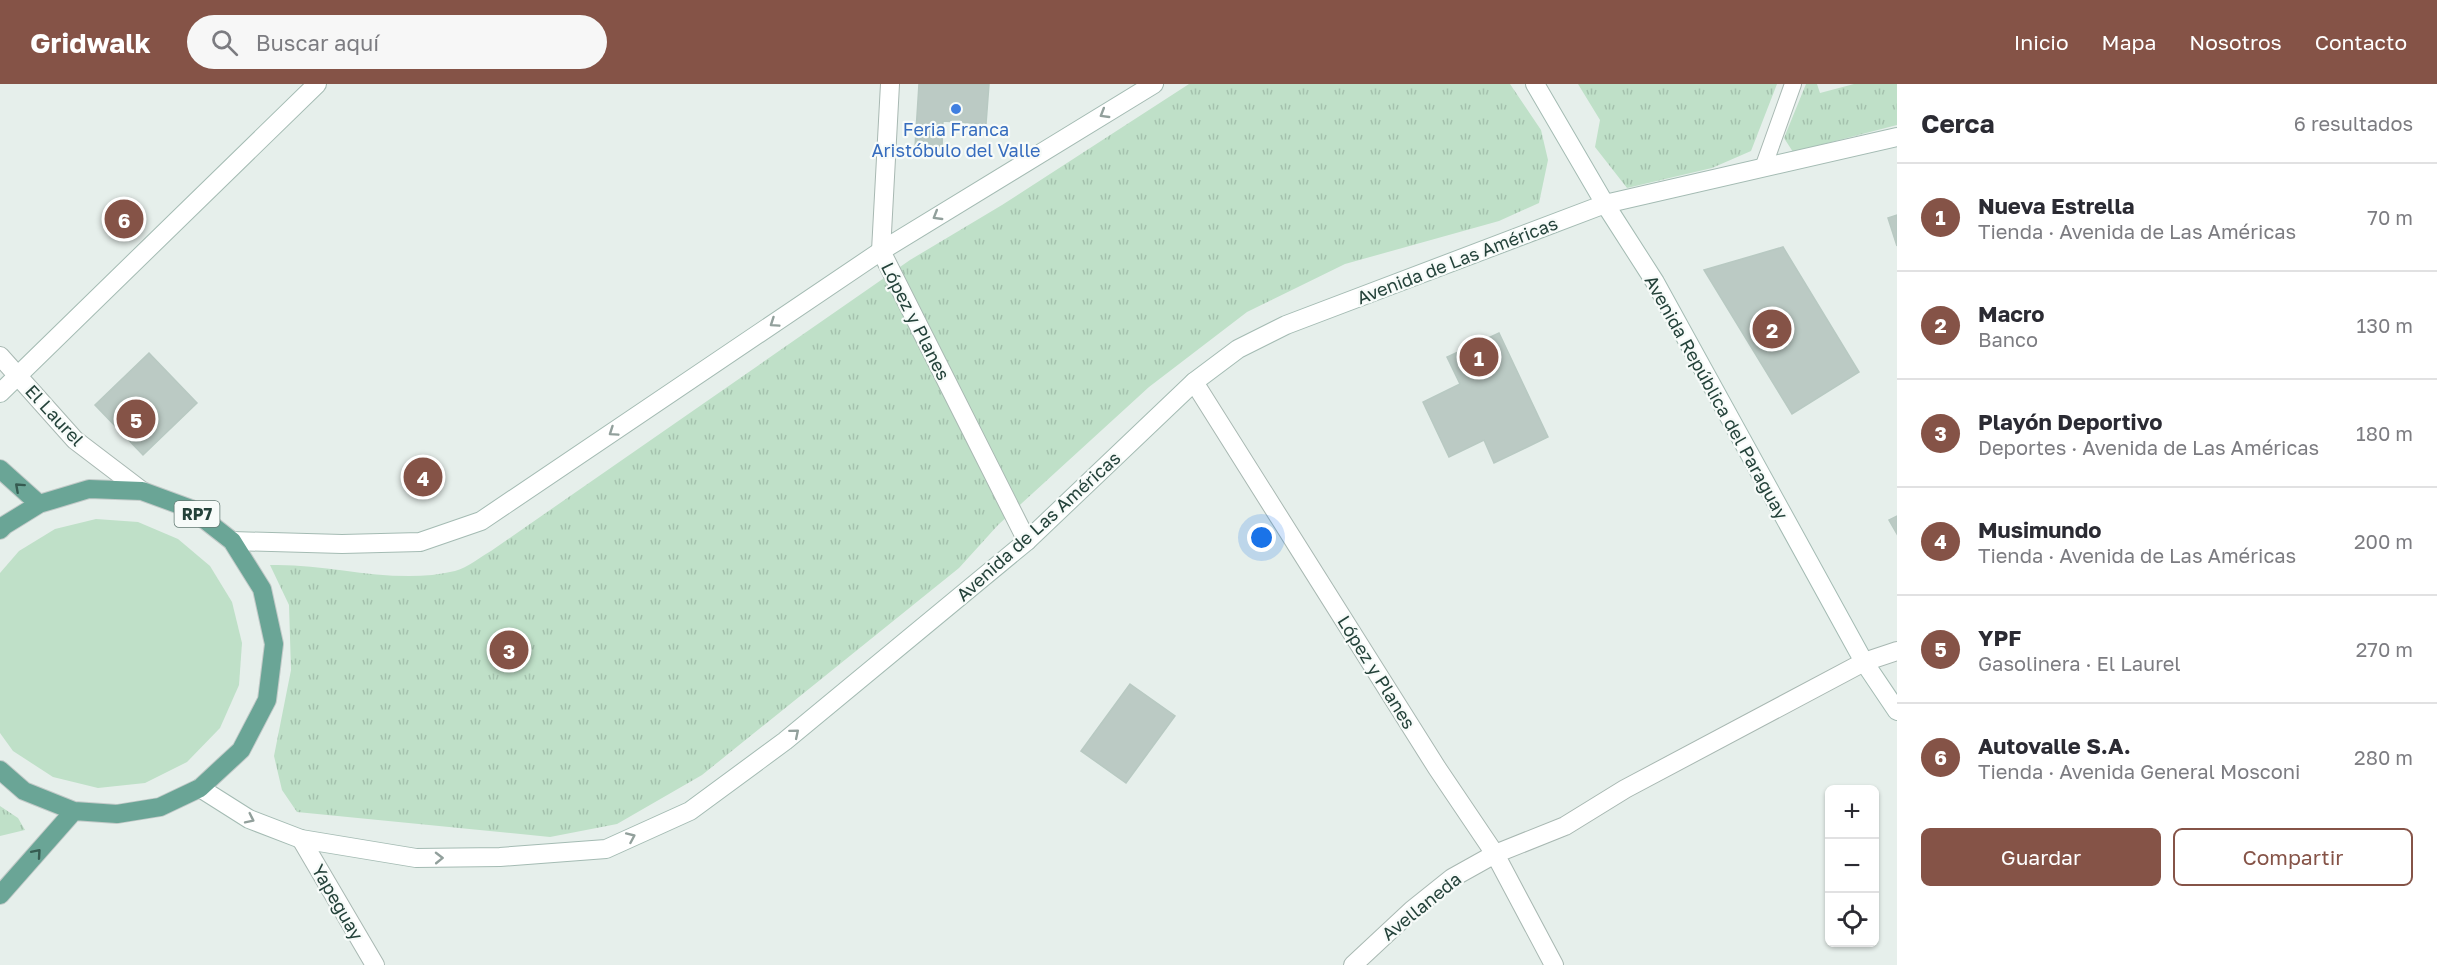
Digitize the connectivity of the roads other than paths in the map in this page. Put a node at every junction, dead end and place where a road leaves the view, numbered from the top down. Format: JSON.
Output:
{"nodes":[{"id":1,"x":317,"y":84,"type":"edge"},
{"id":2,"x":890,"y":84,"type":"edge"},
{"id":3,"x":1154,"y":84,"type":"edge"},
{"id":4,"x":1534,"y":84,"type":"edge"},
{"id":5,"x":1793,"y":84,"type":"edge"},
{"id":6,"x":1897,"y":137,"type":"edge"},
{"id":7,"x":1763,"y":168,"type":"junction"},
{"id":8,"x":1605,"y":204,"type":"junction"},
{"id":9,"x":881,"y":251,"type":"junction"},
{"id":10,"x":0,"y":356,"type":"edge"},
{"id":11,"x":18,"y":375,"type":"junction"},
{"id":12,"x":1194,"y":382,"type":"junction"},
{"id":13,"x":0,"y":393,"type":"edge"},
{"id":14,"x":0,"y":469,"type":"edge"},
{"id":15,"x":141,"y":491,"type":"junction"},
{"id":16,"x":39,"y":504,"type":"junction"},
{"id":17,"x":0,"y":530,"type":"edge"},
{"id":18,"x":1027,"y":541,"type":"junction"},
{"id":19,"x":232,"y":542,"type":"junction"},
{"id":20,"x":1897,"y":651,"type":"edge"},
{"id":21,"x":1864,"y":662,"type":"junction"},
{"id":22,"x":1897,"y":711,"type":"edge"},
{"id":23,"x":0,"y":770,"type":"edge"},
{"id":24,"x":200,"y":788,"type":"junction"},
{"id":25,"x":74,"y":811,"type":"junction"},
{"id":26,"x":301,"y":839,"type":"junction"},
{"id":27,"x":1495,"y":854,"type":"junction"},
{"id":28,"x":0,"y":895,"type":"edge"},
{"id":29,"x":375,"y":965,"type":"edge"},
{"id":30,"x":1353,"y":965,"type":"edge"},
{"id":31,"x":1554,"y":965,"type":"edge"}],
"edges":[{"from":1,"to":11,"type":"main road"},
{"from":2,"to":9,"type":"main road","name":"López y Planes"},
{"from":3,"to":9,"type":"main road","one_way":true},
{"from":4,"to":8,"type":"main road","name":"Avenida República del Paraguay"},
{"from":5,"to":7,"type":"lane"},
{"from":6,"to":7,"type":"main road","name":"Avenida de Las Américas"},
{"from":7,"to":8,"type":"main road","name":"Avenida de Las Américas"},
{"from":8,"to":12,"type":"main road","name":"Avenida de Las Américas"},
{"from":8,"to":21,"type":"main road","name":"Avenida República del Paraguay"},
{"from":9,"to":18,"type":"main road","name":"López y Planes"},
{"from":9,"to":19,"type":"main road","one_way":true},
{"from":10,"to":11,"type":"main road","name":"El Laurel"},
{"from":11,"to":13,"type":"main road"},
{"from":11,"to":15,"type":"main road","name":"El Laurel"},
{"from":12,"to":18,"type":"main road","name":"Avenida de Las Américas"},
{"from":12,"to":27,"type":"main road","name":"López y Planes"},
{"from":16,"to":14,"type":"main road","one_way":true},
{"from":15,"to":16,"type":"main road","number":"RP7"},
{"from":15,"to":19,"type":"main road","number":"RP7"},
{"from":16,"to":17,"type":"main road","number":"RP7"},
{"from":26,"to":18,"type":"main road","name":"Avenida de Las Américas","one_way":true},
{"from":19,"to":24,"type":"main road","number":"RP7"},
{"from":20,"to":21,"type":"main road","name":"Avellaneda"},
{"from":21,"to":22,"type":"main road","name":"Avenida República del Paraguay"},
{"from":21,"to":27,"type":"main road","name":"Avellaneda"},
{"from":23,"to":25,"type":"main road","number":"RP7"},
{"from":24,"to":25,"type":"main road","number":"RP7"},
{"from":24,"to":26,"type":"main road","name":"Avenida de Las Américas","one_way":true},
{"from":28,"to":25,"type":"main road","one_way":true},
{"from":26,"to":29,"type":"main road","name":"Yapeguay"},
{"from":27,"to":30,"type":"main road","name":"Avellaneda"},
{"from":27,"to":31,"type":"main road","name":"López y Planes"}]}
